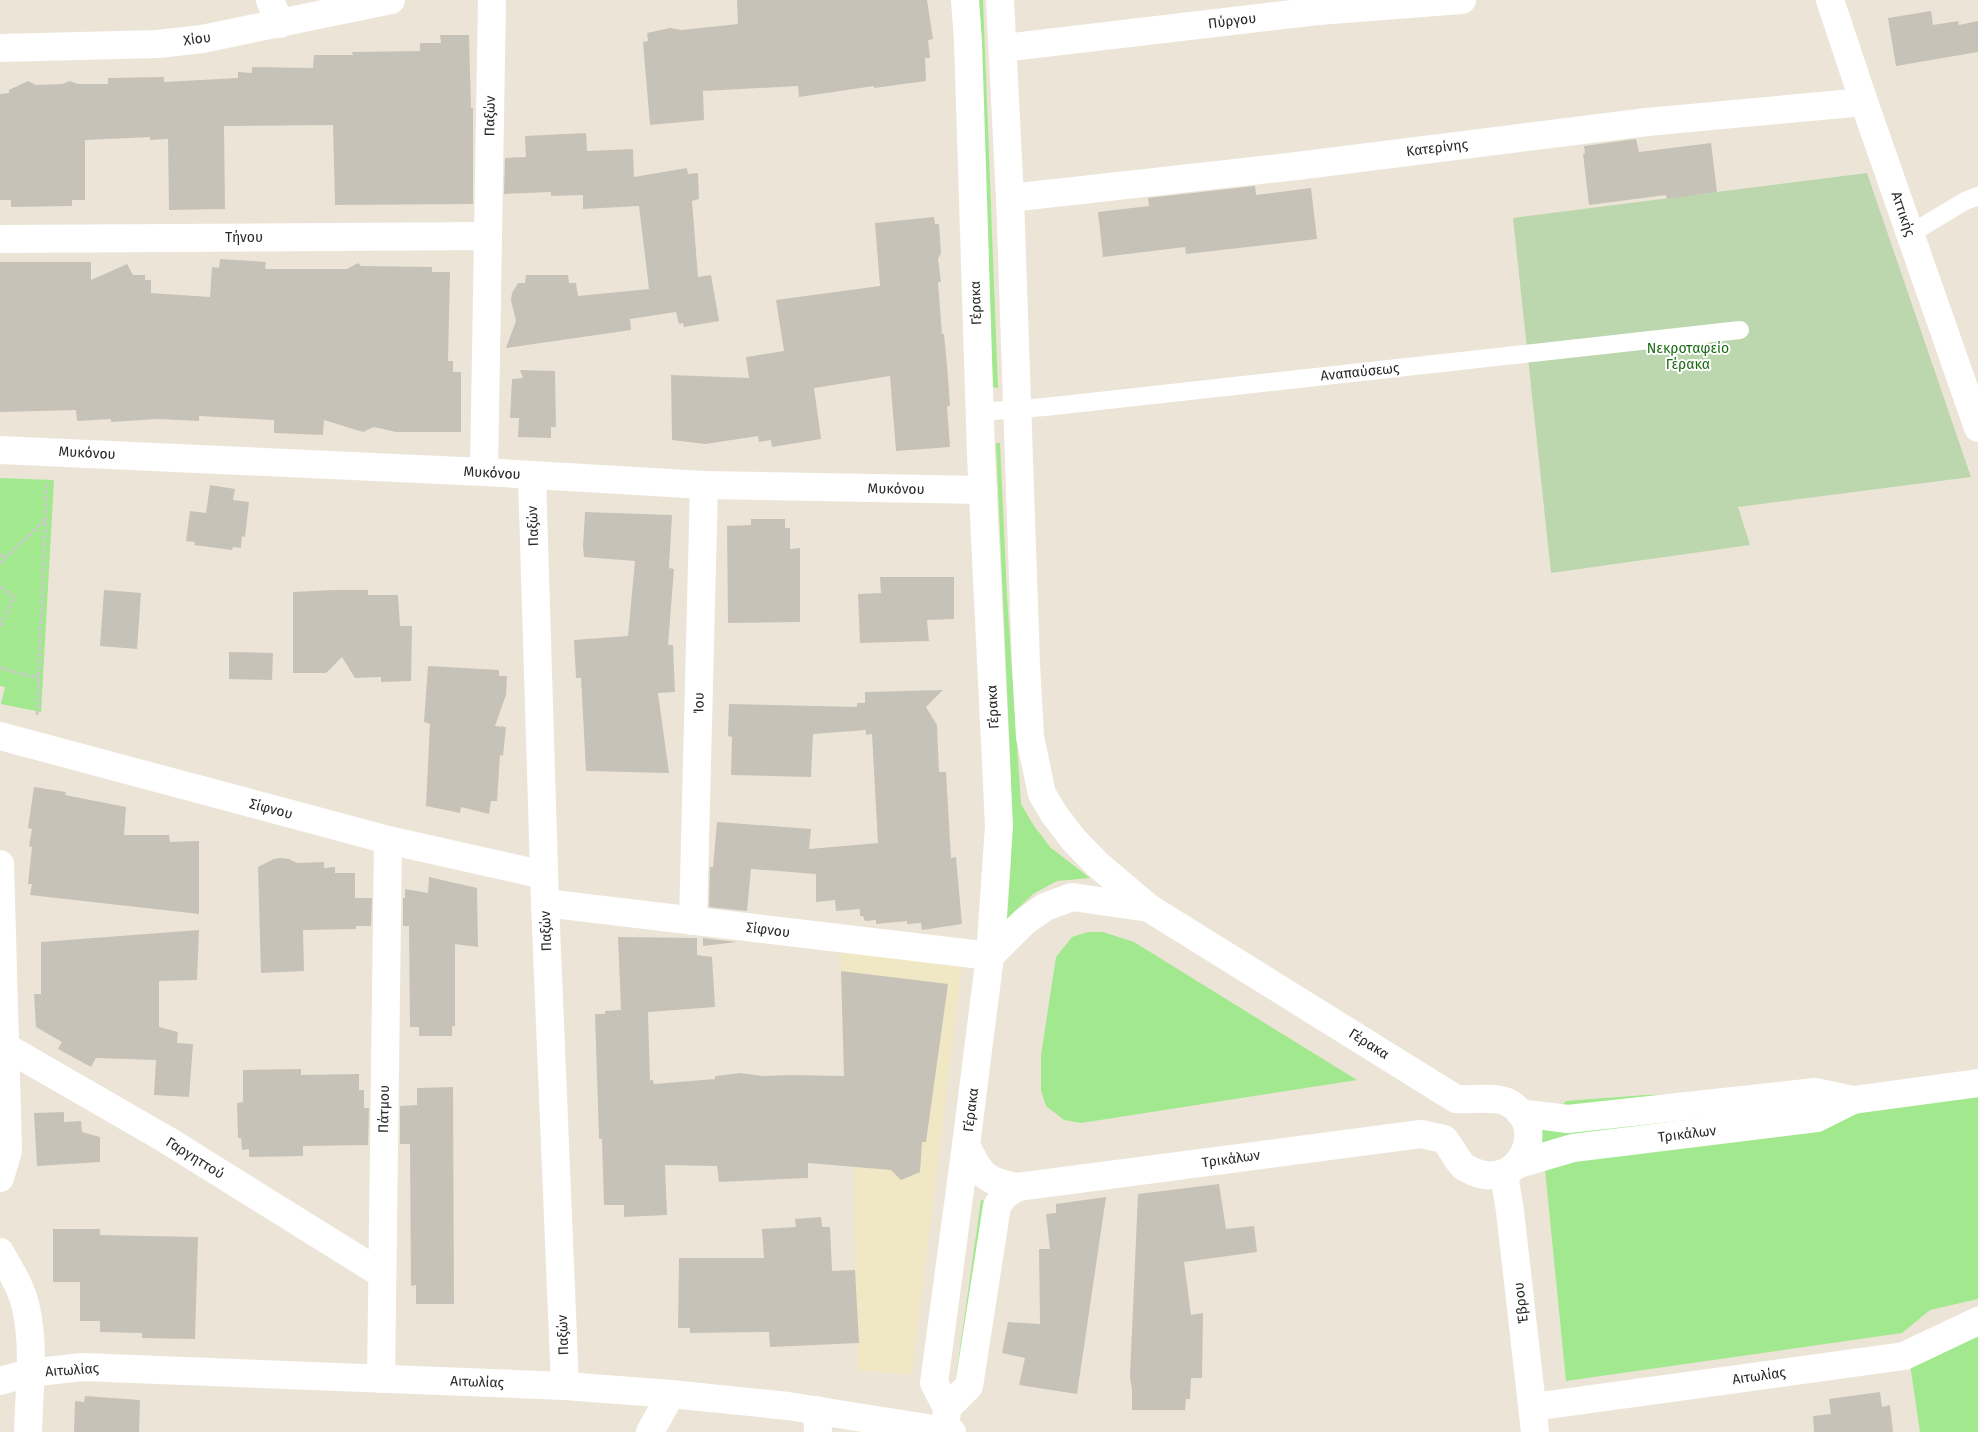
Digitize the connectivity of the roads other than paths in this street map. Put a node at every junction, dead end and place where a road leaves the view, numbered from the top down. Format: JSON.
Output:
{"nodes":[{"id":1,"x":391,"y":0,"type":"edge"},
{"id":2,"x":492,"y":0,"type":"edge"},
{"id":3,"x":965,"y":0,"type":"edge"},
{"id":4,"x":1000,"y":0,"type":"edge"},
{"id":5,"x":1462,"y":0,"type":"edge"},
{"id":6,"x":1830,"y":0,"type":"edge"},
{"id":7,"x":275,"y":12,"type":"edge"},
{"id":8,"x":0,"y":48,"type":"edge"},
{"id":9,"x":1002,"y":48,"type":"junction"},
{"id":10,"x":1864,"y":102,"type":"junction"},
{"id":11,"x":1978,"y":196,"type":"edge"},
{"id":12,"x":1010,"y":198,"type":"junction"},
{"id":13,"x":1910,"y":234,"type":"junction"},
{"id":14,"x":487,"y":236,"type":"junction"},
{"id":15,"x":0,"y":239,"type":"edge"},
{"id":16,"x":1740,"y":330,"type":"dead end"},
{"id":17,"x":1016,"y":409,"type":"junction"},
{"id":18,"x":980,"y":412,"type":"junction"},
{"id":19,"x":1978,"y":428,"type":"edge"},
{"id":20,"x":0,"y":450,"type":"edge"},
{"id":21,"x":484,"y":472,"type":"junction"},
{"id":22,"x":532,"y":476,"type":"junction"},
{"id":23,"x":704,"y":485,"type":"junction"},
{"id":24,"x":983,"y":490,"type":"junction"},
{"id":25,"x":0,"y":736,"type":"edge"},
{"id":26,"x":388,"y":840,"type":"junction"},
{"id":27,"x":0,"y":864,"type":"edge"},
{"id":28,"x":544,"y":875,"type":"junction"},
{"id":29,"x":545,"y":903,"type":"junction"},
{"id":30,"x":1149,"y":908,"type":"junction"},
{"id":31,"x":693,"y":921,"type":"junction"},
{"id":32,"x":990,"y":956,"type":"junction"},
{"id":33,"x":6,"y":1047,"type":"junction"},
{"id":34,"x":1978,"y":1083,"type":"edge"},
{"id":35,"x":1853,"y":1100,"type":"junction"},
{"id":36,"x":1520,"y":1112,"type":"junction"},
{"id":37,"x":966,"y":1145,"type":"junction"},
{"id":38,"x":1511,"y":1169,"type":"junction"},
{"id":39,"x":0,"y":1178,"type":"edge"},
{"id":40,"x":1017,"y":1186,"type":"junction"},
{"id":41,"x":0,"y":1252,"type":"edge"},
{"id":42,"x":382,"y":1274,"type":"junction"},
{"id":43,"x":1978,"y":1321,"type":"edge"},
{"id":44,"x":29,"y":1373,"type":"junction"},
{"id":45,"x":381,"y":1379,"type":"junction"},
{"id":46,"x":0,"y":1381,"type":"edge"},
{"id":47,"x":565,"y":1386,"type":"junction"},
{"id":48,"x":671,"y":1394,"type":"junction"},
{"id":49,"x":1534,"y":1419,"type":"edge"},
{"id":50,"x":818,"y":1421,"type":"edge"},
{"id":51,"x":947,"y":1426,"type":"edge"},
{"id":52,"x":28,"y":1432,"type":"edge"},
{"id":53,"x":650,"y":1432,"type":"edge"}],
"edges":[{"from":1,"to":7,"type":"street","name":"Χίου"},
{"from":2,"to":14,"type":"street","name":"Παξών"},
{"from":3,"to":18,"type":"street","name":"Γέρακα"},
{"from":4,"to":9,"type":"street","name":"Γέρακα"},
{"from":5,"to":9,"type":"street","name":"Πύργου"},
{"from":6,"to":10,"type":"street","name":"Αττικής"},
{"from":7,"to":8,"type":"street","name":"Χίου"},
{"from":9,"to":12,"type":"street","name":"Γέρακα"},
{"from":10,"to":12,"type":"street","name":"Κατερίνης"},
{"from":10,"to":13,"type":"street","name":"Αττικής"},
{"from":11,"to":13,"type":"lane"},
{"from":12,"to":17,"type":"street","name":"Γέρακα"},
{"from":13,"to":19,"type":"street","name":"Αττικής"},
{"from":14,"to":15,"type":"street","name":"Τήνου"},
{"from":14,"to":21,"type":"street","name":"Παξών"},
{"from":16,"to":17,"type":"lane","name":"Αναπαύσεως"},
{"from":17,"to":18,"type":"lane","name":"Αναπαύσεως"},
{"from":17,"to":30,"type":"street","name":"Γέρακα"},
{"from":18,"to":24,"type":"street","name":"Γέρακα"},
{"from":20,"to":21,"type":"street","name":"Μυκόνου"},
{"from":21,"to":22,"type":"street","name":"Μυκόνου"},
{"from":22,"to":23,"type":"street","name":"Μυκόνου"},
{"from":22,"to":28,"type":"street","name":"Παξών"},
{"from":23,"to":24,"type":"street","name":"Μυκόνου"},
{"from":23,"to":31,"type":"street","name":"Ίου"},
{"from":24,"to":32,"type":"street","name":"Γέρακα"},
{"from":25,"to":26,"type":"street","name":"Σίφνου"},
{"from":26,"to":28,"type":"street","name":"Σίφνου"},
{"from":26,"to":42,"type":"street","name":"Πάτμου"},
{"from":27,"to":33,"type":"street"},
{"from":28,"to":29,"type":"street","name":"Παξών"},
{"from":29,"to":31,"type":"street","name":"Σίφνου"},
{"from":29,"to":47,"type":"street","name":"Παξών"},
{"from":30,"to":32,"type":"street"},
{"from":30,"to":36,"type":"street","name":"Γέρακα"},
{"from":31,"to":32,"type":"street","name":"Σίφνου"},
{"from":32,"to":37,"type":"street","name":"Γέρακα"},
{"from":33,"to":39,"type":"street"},
{"from":33,"to":42,"type":"street","name":"Γαργηττού"},
{"from":34,"to":35,"type":"street","name":"Τρικάλων"},
{"from":35,"to":36,"type":"street","name":"Τρικάλων"},
{"from":35,"to":38,"type":"street","name":"Τρικάλων"},
{"from":36,"to":38,"type":"street"},
{"from":37,"to":40,"type":"street"},
{"from":37,"to":51,"type":"street","name":"Γέρακα"},
{"from":38,"to":40,"type":"street","name":"Τρικάλων"},
{"from":38,"to":49,"type":"street","name":"Έβρου"},
{"from":40,"to":51,"type":"street"},
{"from":41,"to":44,"type":"street"},
{"from":42,"to":45,"type":"street","name":"Πάτμου"},
{"from":43,"to":49,"type":"street","name":"Αιτωλίας"},
{"from":44,"to":45,"type":"street","name":"Αιτωλίας"},
{"from":44,"to":46,"type":"street","name":"Αιτωλίας"},
{"from":44,"to":52,"type":"street"},
{"from":45,"to":47,"type":"street","name":"Αιτωλίας"},
{"from":47,"to":48,"type":"street","name":"Αιτωλίας"},
{"from":48,"to":50,"type":"street","name":"Αιτωλίας"},
{"from":48,"to":53,"type":"street"},
{"from":50,"to":51,"type":"street","name":"Αιτωλίας"}]}
